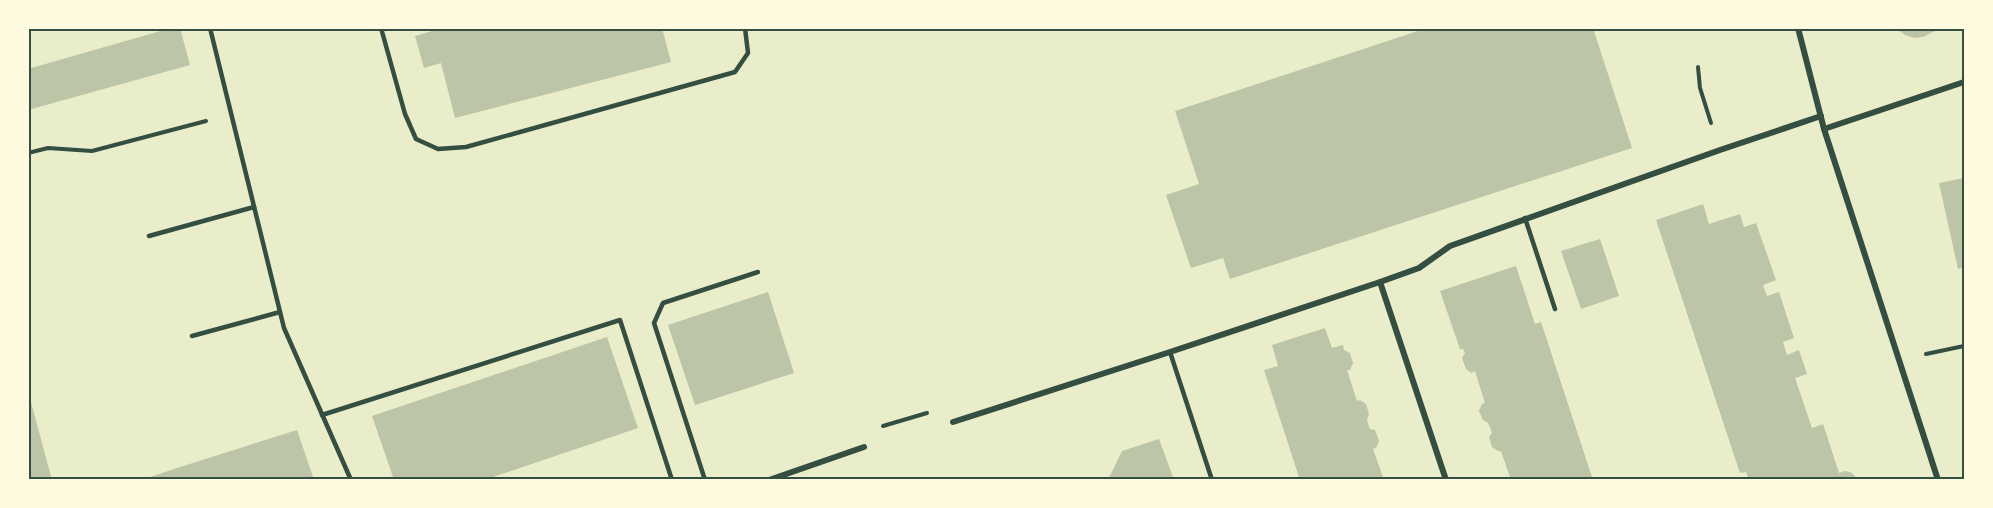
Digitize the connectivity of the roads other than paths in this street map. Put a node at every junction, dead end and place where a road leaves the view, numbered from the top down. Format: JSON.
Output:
{"nodes":[{"id":1,"x":210,"y":28,"type":"edge"},
{"id":2,"x":381,"y":28,"type":"edge"},
{"id":3,"x":745,"y":28,"type":"edge"},
{"id":4,"x":1798,"y":28,"type":"edge"},
{"id":5,"x":1965,"y":82,"type":"edge"},
{"id":6,"x":1821,"y":116,"type":"junction"},
{"id":7,"x":1824,"y":129,"type":"junction"},
{"id":8,"x":254,"y":207,"type":"junction"},
{"id":9,"x":1525,"y":218,"type":"junction"},
{"id":10,"x":149,"y":236,"type":"dead end"},
{"id":11,"x":759,"y":272,"type":"dead end"},
{"id":12,"x":1380,"y":282,"type":"junction"},
{"id":13,"x":1555,"y":309,"type":"dead end"},
{"id":14,"x":280,"y":312,"type":"junction"},
{"id":15,"x":192,"y":336,"type":"dead end"},
{"id":16,"x":1170,"y":352,"type":"junction"},
{"id":17,"x":322,"y":415,"type":"junction"},
{"id":18,"x":953,"y":422,"type":"road end"},
{"id":19,"x":864,"y":447,"type":"road end"},
{"id":20,"x":351,"y":480,"type":"edge"},
{"id":21,"x":672,"y":480,"type":"edge"},
{"id":22,"x":705,"y":480,"type":"edge"},
{"id":23,"x":769,"y":480,"type":"edge"},
{"id":24,"x":1212,"y":480,"type":"edge"},
{"id":25,"x":1446,"y":480,"type":"edge"},
{"id":26,"x":1938,"y":480,"type":"edge"}],
"edges":[{"from":1,"to":8,"type":"lane"},
{"from":2,"to":3,"type":"lane"},
{"from":4,"to":6,"type":"street"},
{"from":5,"to":7,"type":"street"},
{"from":6,"to":7,"type":"street"},
{"from":6,"to":9,"type":"street"},
{"from":7,"to":26,"type":"street"},
{"from":8,"to":10,"type":"lane"},
{"from":8,"to":14,"type":"lane"},
{"from":9,"to":12,"type":"street"},
{"from":9,"to":13,"type":"lane"},
{"from":11,"to":22,"type":"lane"},
{"from":12,"to":16,"type":"street"},
{"from":12,"to":25,"type":"street"},
{"from":14,"to":15,"type":"lane"},
{"from":14,"to":17,"type":"lane"},
{"from":16,"to":18,"type":"street"},
{"from":16,"to":24,"type":"lane"},
{"from":17,"to":20,"type":"lane"},
{"from":17,"to":21,"type":"lane"},
{"from":19,"to":23,"type":"street"}]}
